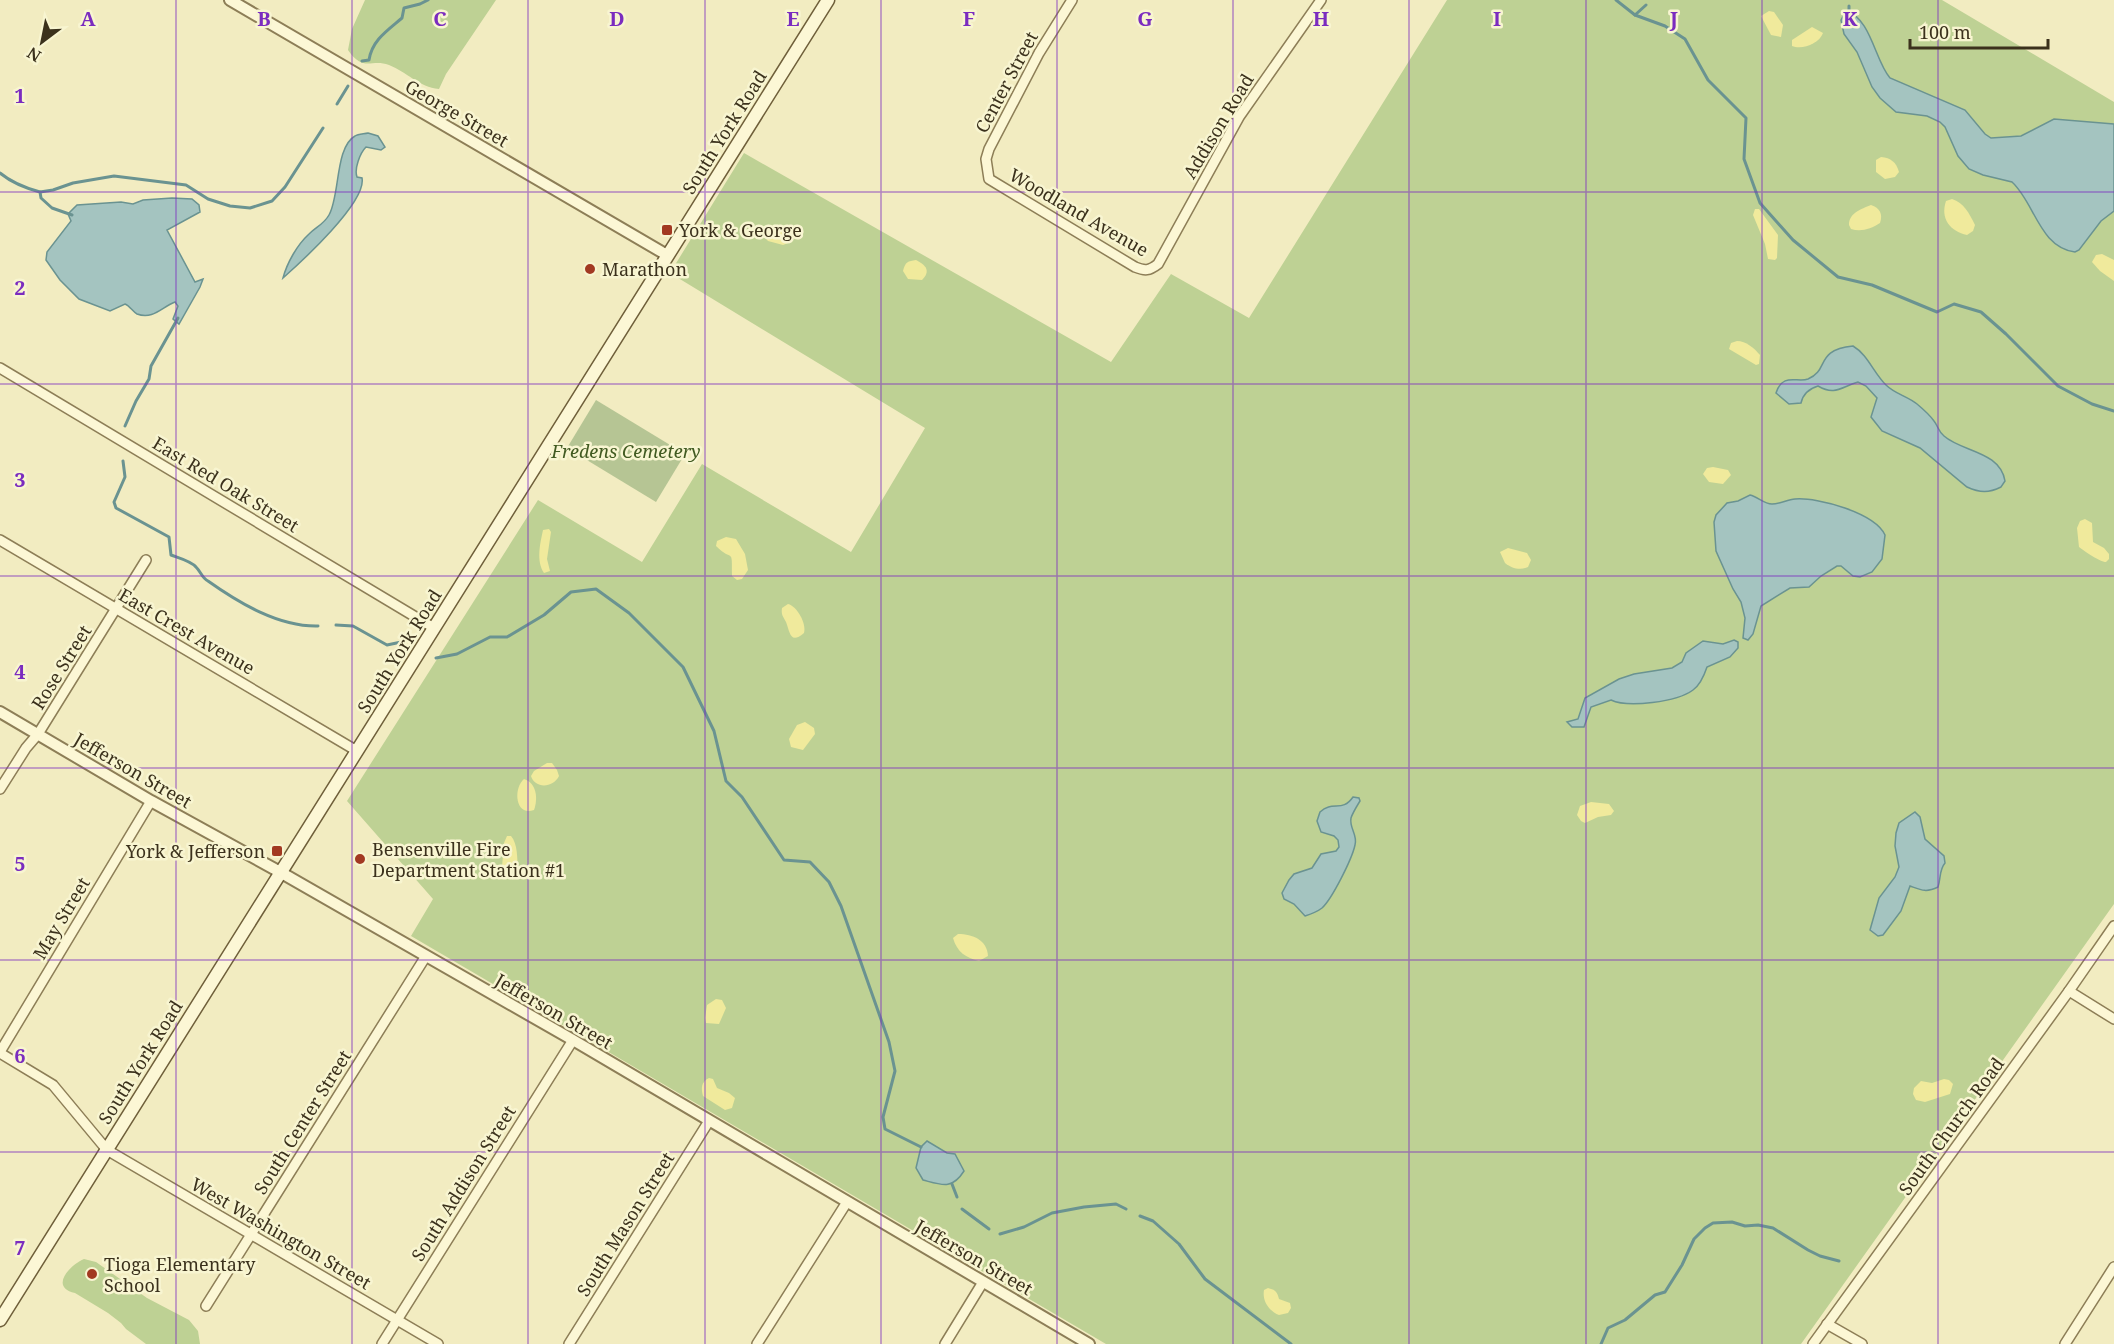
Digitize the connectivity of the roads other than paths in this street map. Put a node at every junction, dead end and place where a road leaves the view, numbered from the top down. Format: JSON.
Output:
{"nodes":[{"id":1,"x":230,"y":0,"type":"edge"},
{"id":2,"x":828,"y":0,"type":"edge"},
{"id":3,"x":1072,"y":0,"type":"edge"},
{"id":4,"x":1321,"y":0,"type":"edge"},
{"id":5,"x":989,"y":149,"type":"joint"},
{"id":6,"x":667,"y":255,"type":"junction"},
{"id":7,"x":1148,"y":270,"type":"joint"},
{"id":8,"x":0,"y":368,"type":"edge"},
{"id":9,"x":0,"y":540,"type":"edge"},
{"id":10,"x":146,"y":560,"type":"dead end"},
{"id":11,"x":116,"y":609,"type":"junction"},
{"id":12,"x":434,"y":628,"type":"junction"},
{"id":13,"x":0,"y":712,"type":"edge"},
{"id":14,"x":39,"y":734,"type":"junction"},
{"id":15,"x":357,"y":751,"type":"junction"},
{"id":16,"x":0,"y":789,"type":"edge"},
{"id":17,"x":151,"y":801,"type":"junction"},
{"id":18,"x":280,"y":872,"type":"junction"},
{"id":19,"x":2114,"y":926,"type":"edge"},
{"id":20,"x":426,"y":956,"type":"junction"},
{"id":21,"x":2069,"y":991,"type":"junction"},
{"id":22,"x":2114,"y":1019,"type":"edge"},
{"id":23,"x":573,"y":1040,"type":"junction"},
{"id":24,"x":0,"y":1052,"type":"edge"},
{"id":25,"x":710,"y":1121,"type":"junction"},
{"id":26,"x":106,"y":1150,"type":"junction"},
{"id":27,"x":847,"y":1202,"type":"junction"},
{"id":28,"x":251,"y":1234,"type":"junction"},
{"id":29,"x":2114,"y":1267,"type":"edge"},
{"id":30,"x":983,"y":1282,"type":"junction"},
{"id":31,"x":206,"y":1306,"type":"dead end"},
{"id":32,"x":0,"y":1320,"type":"edge"},
{"id":33,"x":397,"y":1320,"type":"junction"},
{"id":34,"x":1827,"y":1324,"type":"junction"},
{"id":35,"x":382,"y":1344,"type":"edge"},
{"id":36,"x":438,"y":1344,"type":"edge"},
{"id":37,"x":569,"y":1344,"type":"edge"},
{"id":38,"x":757,"y":1344,"type":"edge"},
{"id":39,"x":945,"y":1344,"type":"edge"},
{"id":40,"x":1089,"y":1344,"type":"edge"},
{"id":41,"x":1812,"y":1344,"type":"edge"},
{"id":42,"x":1862,"y":1344,"type":"edge"},
{"id":43,"x":2065,"y":1344,"type":"edge"}],
"edges":[{"from":1,"to":6,"type":"street","name":"George Street"},
{"from":2,"to":6,"type":"main road","name":"South York Road"},
{"from":3,"to":5,"type":"street","name":"Center Street"},
{"from":4,"to":7,"type":"street","name":"Addison Road"},
{"from":5,"to":7,"type":"street","name":"Woodland Avenue"},
{"from":6,"to":12,"type":"main road","name":"South York Road"},
{"from":8,"to":12,"type":"street","name":"East Red Oak Street"},
{"from":9,"to":11,"type":"street","name":"East Crest Avenue"},
{"from":10,"to":11,"type":"street","name":"Rose Street"},
{"from":11,"to":14,"type":"street","name":"Rose Street"},
{"from":11,"to":15,"type":"street","name":"East Crest Avenue"},
{"from":12,"to":15,"type":"main road","name":"South York Road"},
{"from":13,"to":14,"type":"street","name":"Jefferson Street"},
{"from":14,"to":16,"type":"street","name":"Rose Street"},
{"from":14,"to":17,"type":"street","name":"Jefferson Street"},
{"from":15,"to":18,"type":"main road","name":"South York Road"},
{"from":17,"to":18,"type":"street","name":"Jefferson Street"},
{"from":17,"to":24,"type":"street","name":"May Street"},
{"from":18,"to":20,"type":"street","name":"Jefferson Street"},
{"from":18,"to":26,"type":"main road","name":"South York Road"},
{"from":19,"to":21,"type":"street","name":"South Church Road"},
{"from":20,"to":23,"type":"street","name":"Jefferson Street"},
{"from":20,"to":28,"type":"street","name":"South Center Street"},
{"from":21,"to":22,"type":"street"},
{"from":21,"to":34,"type":"street","name":"South Church Road"},
{"from":23,"to":25,"type":"street","name":"Jefferson Street"},
{"from":23,"to":33,"type":"street","name":"South Addison Street"},
{"from":24,"to":26,"type":"street"},
{"from":25,"to":27,"type":"street","name":"Jefferson Street"},
{"from":25,"to":37,"type":"street","name":"South Mason Street"},
{"from":26,"to":28,"type":"street","name":"West Washington Street"},
{"from":26,"to":32,"type":"main road","name":"South York Road"},
{"from":27,"to":30,"type":"street","name":"Jefferson Street"},
{"from":27,"to":38,"type":"street"},
{"from":28,"to":31,"type":"street","name":"South Center Street"},
{"from":28,"to":33,"type":"street","name":"West Washington Street"},
{"from":29,"to":43,"type":"street"},
{"from":30,"to":39,"type":"street"},
{"from":30,"to":40,"type":"street","name":"Jefferson Street"},
{"from":33,"to":35,"type":"street","name":"South Addison Street"},
{"from":33,"to":36,"type":"street","name":"West Washington Street"},
{"from":34,"to":41,"type":"street","name":"South Church Road"},
{"from":34,"to":42,"type":"street"}]}
